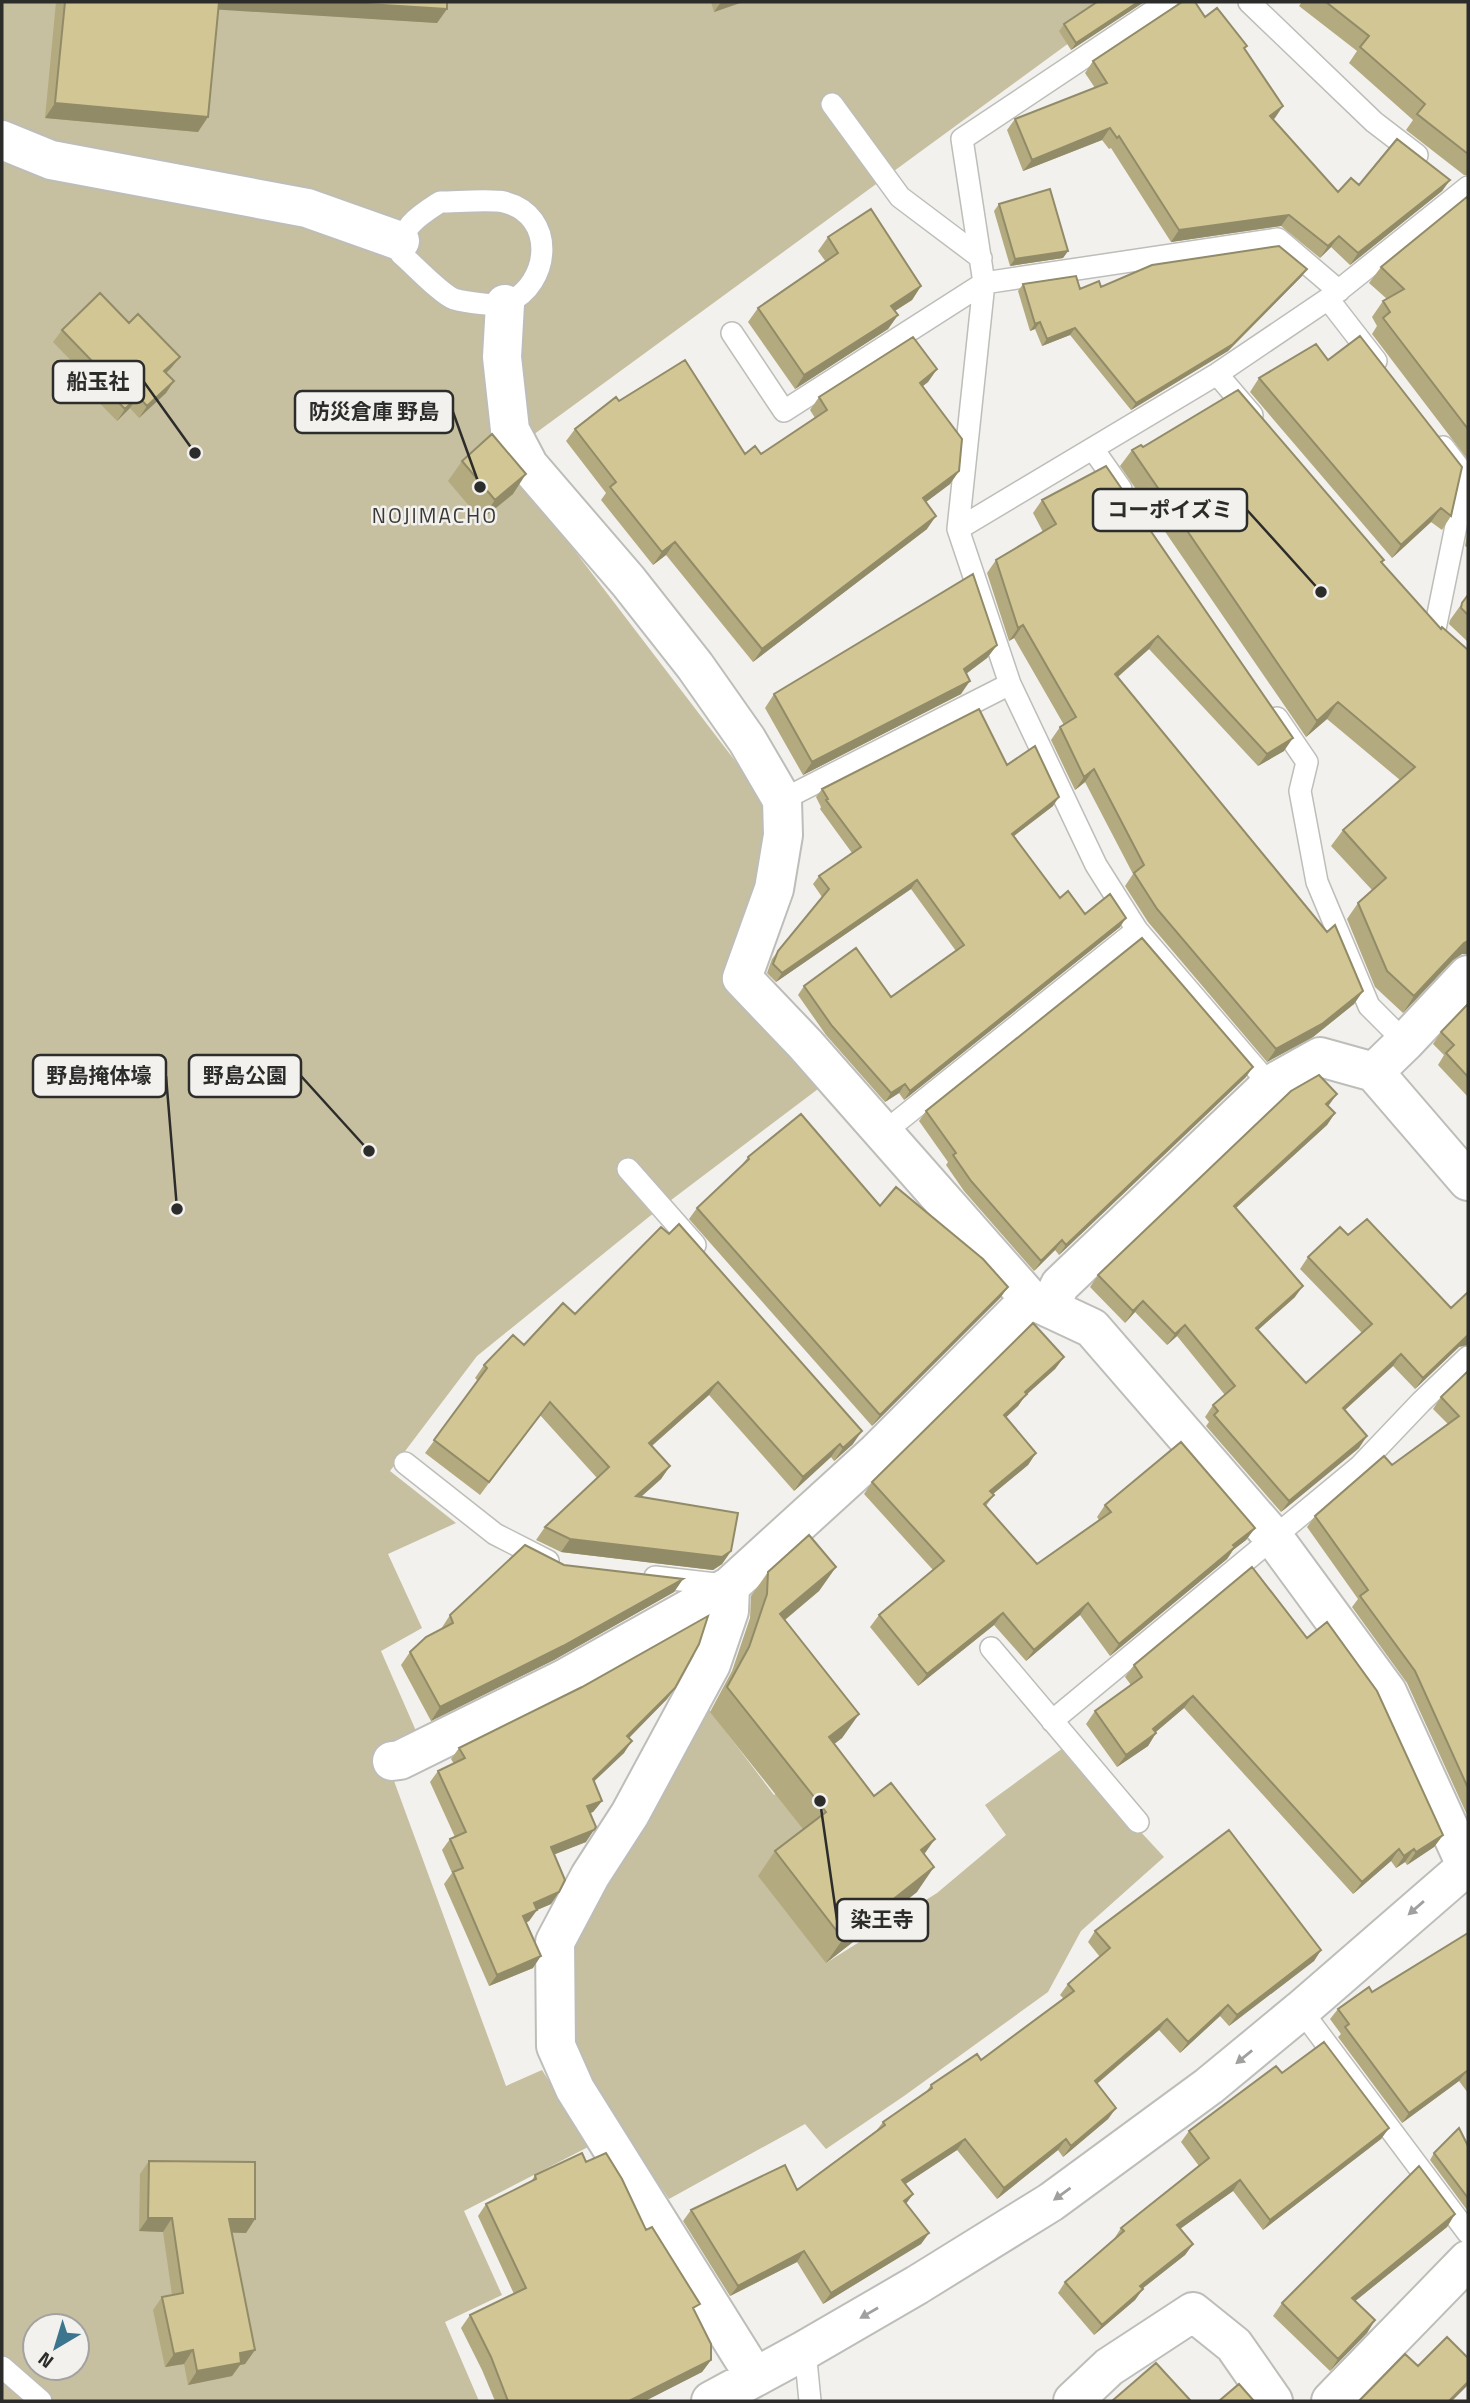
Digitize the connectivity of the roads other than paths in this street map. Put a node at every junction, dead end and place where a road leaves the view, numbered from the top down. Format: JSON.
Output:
{"nodes":[{"id":1,"x":1167,"y":2,"type":"edge"},
{"id":2,"x":1249,"y":2,"type":"edge"},
{"id":3,"x":832,"y":104,"type":"dead end"},
{"id":4,"x":2,"y":140,"type":"edge"},
{"id":5,"x":1466,"y":189,"type":"edge"},
{"id":6,"x":400,"y":241,"type":"junction"},
{"id":7,"x":981,"y":258,"type":"junction"},
{"id":8,"x":984,"y":284,"type":"junction"},
{"id":9,"x":1334,"y":295,"type":"junction"},
{"id":10,"x":505,"y":304,"type":"junction"},
{"id":11,"x":733,"y":333,"type":"dead end"},
{"id":12,"x":1385,"y":372,"type":"edge"},
{"id":13,"x":1217,"y":374,"type":"junction"},
{"id":14,"x":1262,"y":427,"type":"edge"},
{"id":15,"x":1434,"y":435,"type":"edge"},
{"id":16,"x":1093,"y":449,"type":"junction"},
{"id":17,"x":1132,"y":505,"type":"edge"},
{"id":18,"x":958,"y":529,"type":"junction"},
{"id":19,"x":1417,"y":607,"type":"edge"},
{"id":20,"x":1435,"y":629,"type":"junction"},
{"id":21,"x":1452,"y":644,"type":"edge"},
{"id":22,"x":1010,"y":684,"type":"junction"},
{"id":23,"x":1269,"y":706,"type":"edge"},
{"id":24,"x":782,"y":800,"type":"junction"},
{"id":25,"x":1137,"y":930,"type":"junction"},
{"id":26,"x":1468,"y":975,"type":"edge"},
{"id":27,"x":1405,"y":1042,"type":"junction"},
{"id":28,"x":1374,"y":1072,"type":"junction"},
{"id":29,"x":1270,"y":1085,"type":"junction"},
{"id":30,"x":883,"y":1133,"type":"junction"},
{"id":31,"x":628,"y":1169,"type":"dead end"},
{"id":32,"x":1468,"y":1181,"type":"edge"},
{"id":33,"x":711,"y":1263,"type":"edge"},
{"id":34,"x":1040,"y":1303,"type":"junction"},
{"id":35,"x":1468,"y":1357,"type":"edge"},
{"id":36,"x":405,"y":1463,"type":"dead end"},
{"id":37,"x":1274,"y":1538,"type":"junction"},
{"id":38,"x":570,"y":1567,"type":"edge"},
{"id":39,"x":637,"y":1574,"type":"edge"},
{"id":40,"x":730,"y":1586,"type":"junction"},
{"id":41,"x":991,"y":1648,"type":"dead end"},
{"id":42,"x":1052,"y":1721,"type":"junction"},
{"id":43,"x":392,"y":1761,"type":"dead end"},
{"id":44,"x":1138,"y":1822,"type":"dead end"},
{"id":45,"x":1467,"y":1865,"type":"edge"},
{"id":46,"x":1301,"y":2010,"type":"junction"},
{"id":47,"x":1467,"y":2263,"type":"edge"},
{"id":48,"x":805,"y":2350,"type":"junction"},
{"id":49,"x":2,"y":2367,"type":"edge"},
{"id":50,"x":755,"y":2377,"type":"junction"},
{"id":51,"x":41,"y":2401,"type":"edge"},
{"id":52,"x":711,"y":2401,"type":"edge"},
{"id":53,"x":810,"y":2401,"type":"edge"},
{"id":54,"x":1073,"y":2401,"type":"edge"},
{"id":55,"x":1273,"y":2401,"type":"edge"},
{"id":56,"x":1331,"y":2401,"type":"edge"}],
"edges":[{"from":1,"to":7,"type":"lane"},
{"from":2,"to":5,"type":"lane"},
{"from":3,"to":7,"type":"lane"},
{"from":4,"to":6,"type":"street"},
{"from":5,"to":9,"type":"lane"},
{"from":6,"to":10,"type":"lane"},
{"from":6,"to":10,"type":"lane"},
{"from":7,"to":8,"type":"lane"},
{"from":8,"to":9,"type":"lane"},
{"from":8,"to":11,"type":"lane"},
{"from":8,"to":18,"type":"lane"},
{"from":9,"to":12,"type":"lane"},
{"from":9,"to":13,"type":"lane"},
{"from":10,"to":24,"type":"street"},
{"from":13,"to":14,"type":"lane"},
{"from":13,"to":16,"type":"lane"},
{"from":15,"to":20,"type":"lane"},
{"from":16,"to":17,"type":"lane"},
{"from":16,"to":18,"type":"lane"},
{"from":18,"to":22,"type":"lane"},
{"from":19,"to":20,"type":"lane"},
{"from":20,"to":21,"type":"lane"},
{"from":22,"to":24,"type":"lane"},
{"from":22,"to":25,"type":"lane"},
{"from":23,"to":27,"type":"lane"},
{"from":24,"to":30,"type":"street"},
{"from":25,"to":29,"type":"lane"},
{"from":25,"to":30,"type":"lane"},
{"from":26,"to":27,"type":"street"},
{"from":27,"to":28,"type":"street"},
{"from":28,"to":29,"type":"street"},
{"from":28,"to":32,"type":"street"},
{"from":29,"to":34,"type":"street"},
{"from":30,"to":34,"type":"street"},
{"from":31,"to":33,"type":"lane"},
{"from":34,"to":37,"type":"street"},
{"from":34,"to":40,"type":"street"},
{"from":35,"to":37,"type":"lane"},
{"from":36,"to":38,"type":"lane"},
{"from":37,"to":42,"type":"lane"},
{"from":37,"to":45,"type":"street"},
{"from":39,"to":40,"type":"lane"},
{"from":40,"to":43,"type":"street"},
{"from":40,"to":50,"type":"street"},
{"from":41,"to":42,"type":"lane"},
{"from":42,"to":44,"type":"lane"},
{"from":45,"to":46,"type":"street","one_way":true},
{"from":46,"to":47,"type":"lane"},
{"from":46,"to":48,"type":"street","one_way":true},
{"from":47,"to":56,"type":"street"},
{"from":48,"to":50,"type":"street"},
{"from":48,"to":53,"type":"lane"},
{"from":49,"to":51,"type":"lane"},
{"from":50,"to":52,"type":"street"},
{"from":54,"to":55,"type":"street"}]}
